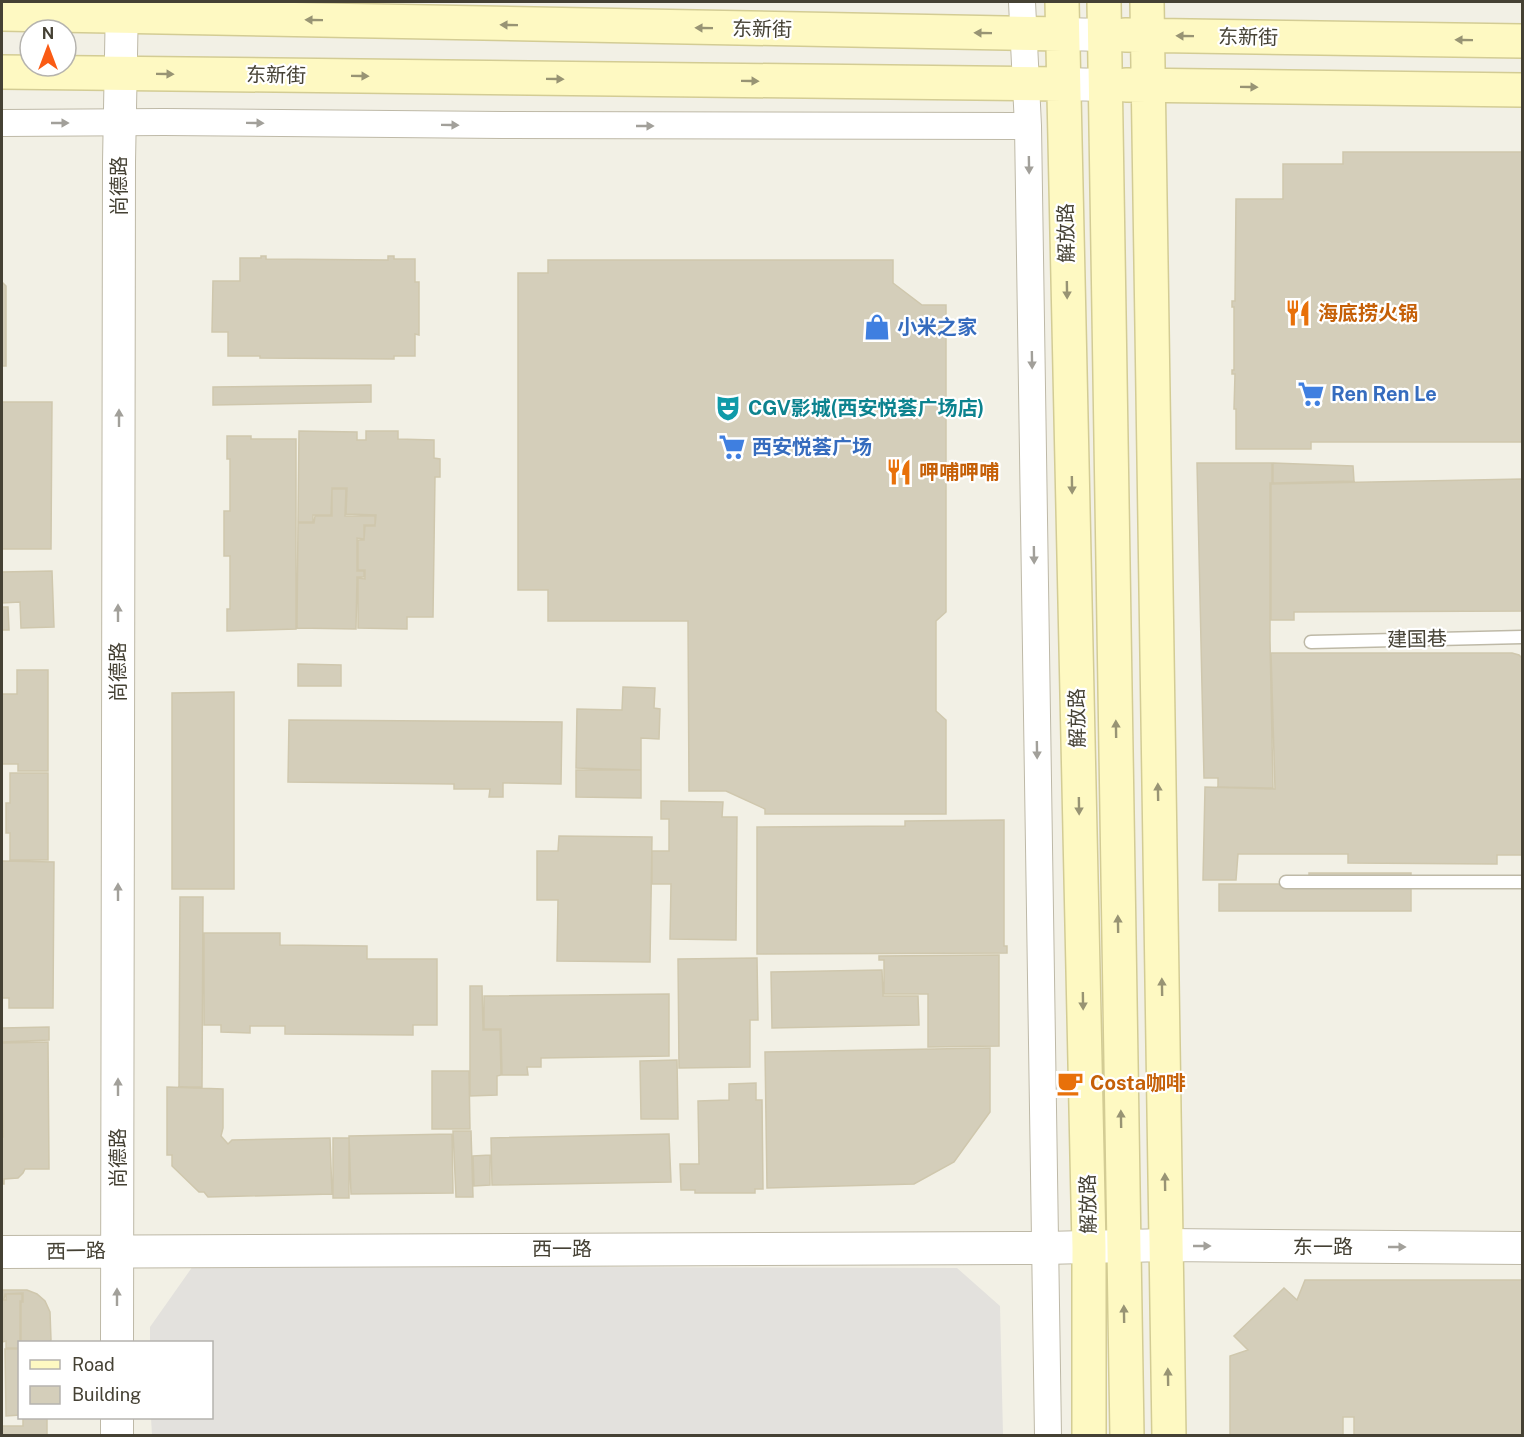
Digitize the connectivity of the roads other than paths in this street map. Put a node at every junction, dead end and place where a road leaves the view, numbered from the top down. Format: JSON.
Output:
{"nodes":[{"id":1,"x":1022,"y":2,"type":"edge"},
{"id":2,"x":1062,"y":2,"type":"edge"},
{"id":3,"x":1104,"y":2,"type":"edge"},
{"id":4,"x":1147,"y":2,"type":"edge"},
{"id":5,"x":122,"y":9,"type":"edge"},
{"id":6,"x":2,"y":14,"type":"edge"},
{"id":7,"x":1024,"y":34,"type":"junction"},
{"id":8,"x":1062,"y":34,"type":"junction"},
{"id":9,"x":1105,"y":35,"type":"junction"},
{"id":10,"x":1147,"y":35,"type":"junction"},
{"id":11,"x":1522,"y":41,"type":"edge"},
{"id":12,"x":2,"y":72,"type":"edge"},
{"id":13,"x":121,"y":73,"type":"junction"},
{"id":14,"x":1026,"y":84,"type":"junction"},
{"id":15,"x":1062,"y":84,"type":"junction"},
{"id":16,"x":1106,"y":85,"type":"junction"},
{"id":17,"x":1147,"y":86,"type":"junction"},
{"id":18,"x":1522,"y":90,"type":"edge"},
{"id":19,"x":2,"y":123,"type":"edge"},
{"id":20,"x":120,"y":123,"type":"junction"},
{"id":21,"x":1028,"y":126,"type":"junction"},
{"id":22,"x":1522,"y":637,"type":"edge"},
{"id":23,"x":1311,"y":642,"type":"dead end"},
{"id":24,"x":1286,"y":882,"type":"dead end"},
{"id":25,"x":1522,"y":882,"type":"edge"},
{"id":26,"x":1123,"y":1245,"type":"junction"},
{"id":27,"x":1166,"y":1245,"type":"junction"},
{"id":28,"x":1089,"y":1247,"type":"junction"},
{"id":29,"x":1045,"y":1248,"type":"junction"},
{"id":30,"x":1522,"y":1248,"type":"edge"},
{"id":31,"x":117,"y":1251,"type":"junction"},
{"id":32,"x":2,"y":1252,"type":"edge"},
{"id":33,"x":117,"y":1341,"type":"edge"},
{"id":34,"x":117,"y":1419,"type":"edge"},
{"id":35,"x":117,"y":1436,"type":"edge"},
{"id":36,"x":1048,"y":1436,"type":"edge"},
{"id":37,"x":1089,"y":1436,"type":"edge"},
{"id":38,"x":1127,"y":1436,"type":"edge"},
{"id":39,"x":1169,"y":1436,"type":"edge"}],
"edges":[{"from":1,"to":7,"type":"street"},
{"from":2,"to":8,"type":"main road","name":"解放路"},
{"from":3,"to":9,"type":"main road","name":"解放路"},
{"from":4,"to":10,"type":"main road"},
{"from":5,"to":6,"type":"main road","name":"东新街"},
{"from":7,"to":5,"type":"main road","name":"东新街","one_way":true},
{"from":5,"to":13,"type":"street","name":"尚德路"},
{"from":7,"to":8,"type":"main road","name":"东新街"},
{"from":7,"to":14,"type":"street"},
{"from":8,"to":9,"type":"street","name":"东新街"},
{"from":8,"to":15,"type":"main road","name":"解放路"},
{"from":9,"to":10,"type":"main road","name":"东新街"},
{"from":9,"to":16,"type":"main road","name":"解放路"},
{"from":11,"to":10,"type":"main road","name":"东新街","one_way":true},
{"from":10,"to":17,"type":"main road"},
{"from":12,"to":13,"type":"main road","name":"东新街"},
{"from":13,"to":14,"type":"main road","name":"东新街","one_way":true},
{"from":13,"to":20,"type":"street","name":"尚德路"},
{"from":14,"to":15,"type":"main road","name":"东新街"},
{"from":14,"to":21,"type":"street"},
{"from":15,"to":16,"type":"street","name":"东新街"},
{"from":15,"to":28,"type":"main road","name":"解放路","one_way":true},
{"from":16,"to":17,"type":"main road","name":"东新街"},
{"from":26,"to":16,"type":"main road","name":"解放路","one_way":true},
{"from":17,"to":18,"type":"main road","name":"东新街","one_way":true},
{"from":27,"to":17,"type":"main road","one_way":true},
{"from":19,"to":20,"type":"street","one_way":true},
{"from":20,"to":21,"type":"street","one_way":true},
{"from":31,"to":20,"type":"street","name":"尚德路","one_way":true},
{"from":21,"to":29,"type":"street","one_way":true},
{"from":22,"to":23,"type":"lane","name":"建国巷"},
{"from":24,"to":25,"type":"lane"},
{"from":26,"to":27,"type":"street","name":"东一路"},
{"from":26,"to":28,"type":"street","name":"西一路"},
{"from":38,"to":26,"type":"main road","name":"解放路","one_way":true},
{"from":27,"to":30,"type":"street","name":"东一路","one_way":true},
{"from":39,"to":27,"type":"main road","one_way":true},
{"from":28,"to":29,"type":"street","name":"西一路"},
{"from":28,"to":37,"type":"main road","name":"解放路"},
{"from":29,"to":31,"type":"street","name":"西一路"},
{"from":29,"to":36,"type":"street"},
{"from":31,"to":32,"type":"street","name":"西一路"},
{"from":33,"to":31,"type":"street","name":"尚德路","one_way":true},
{"from":34,"to":35,"type":"street"}]}
